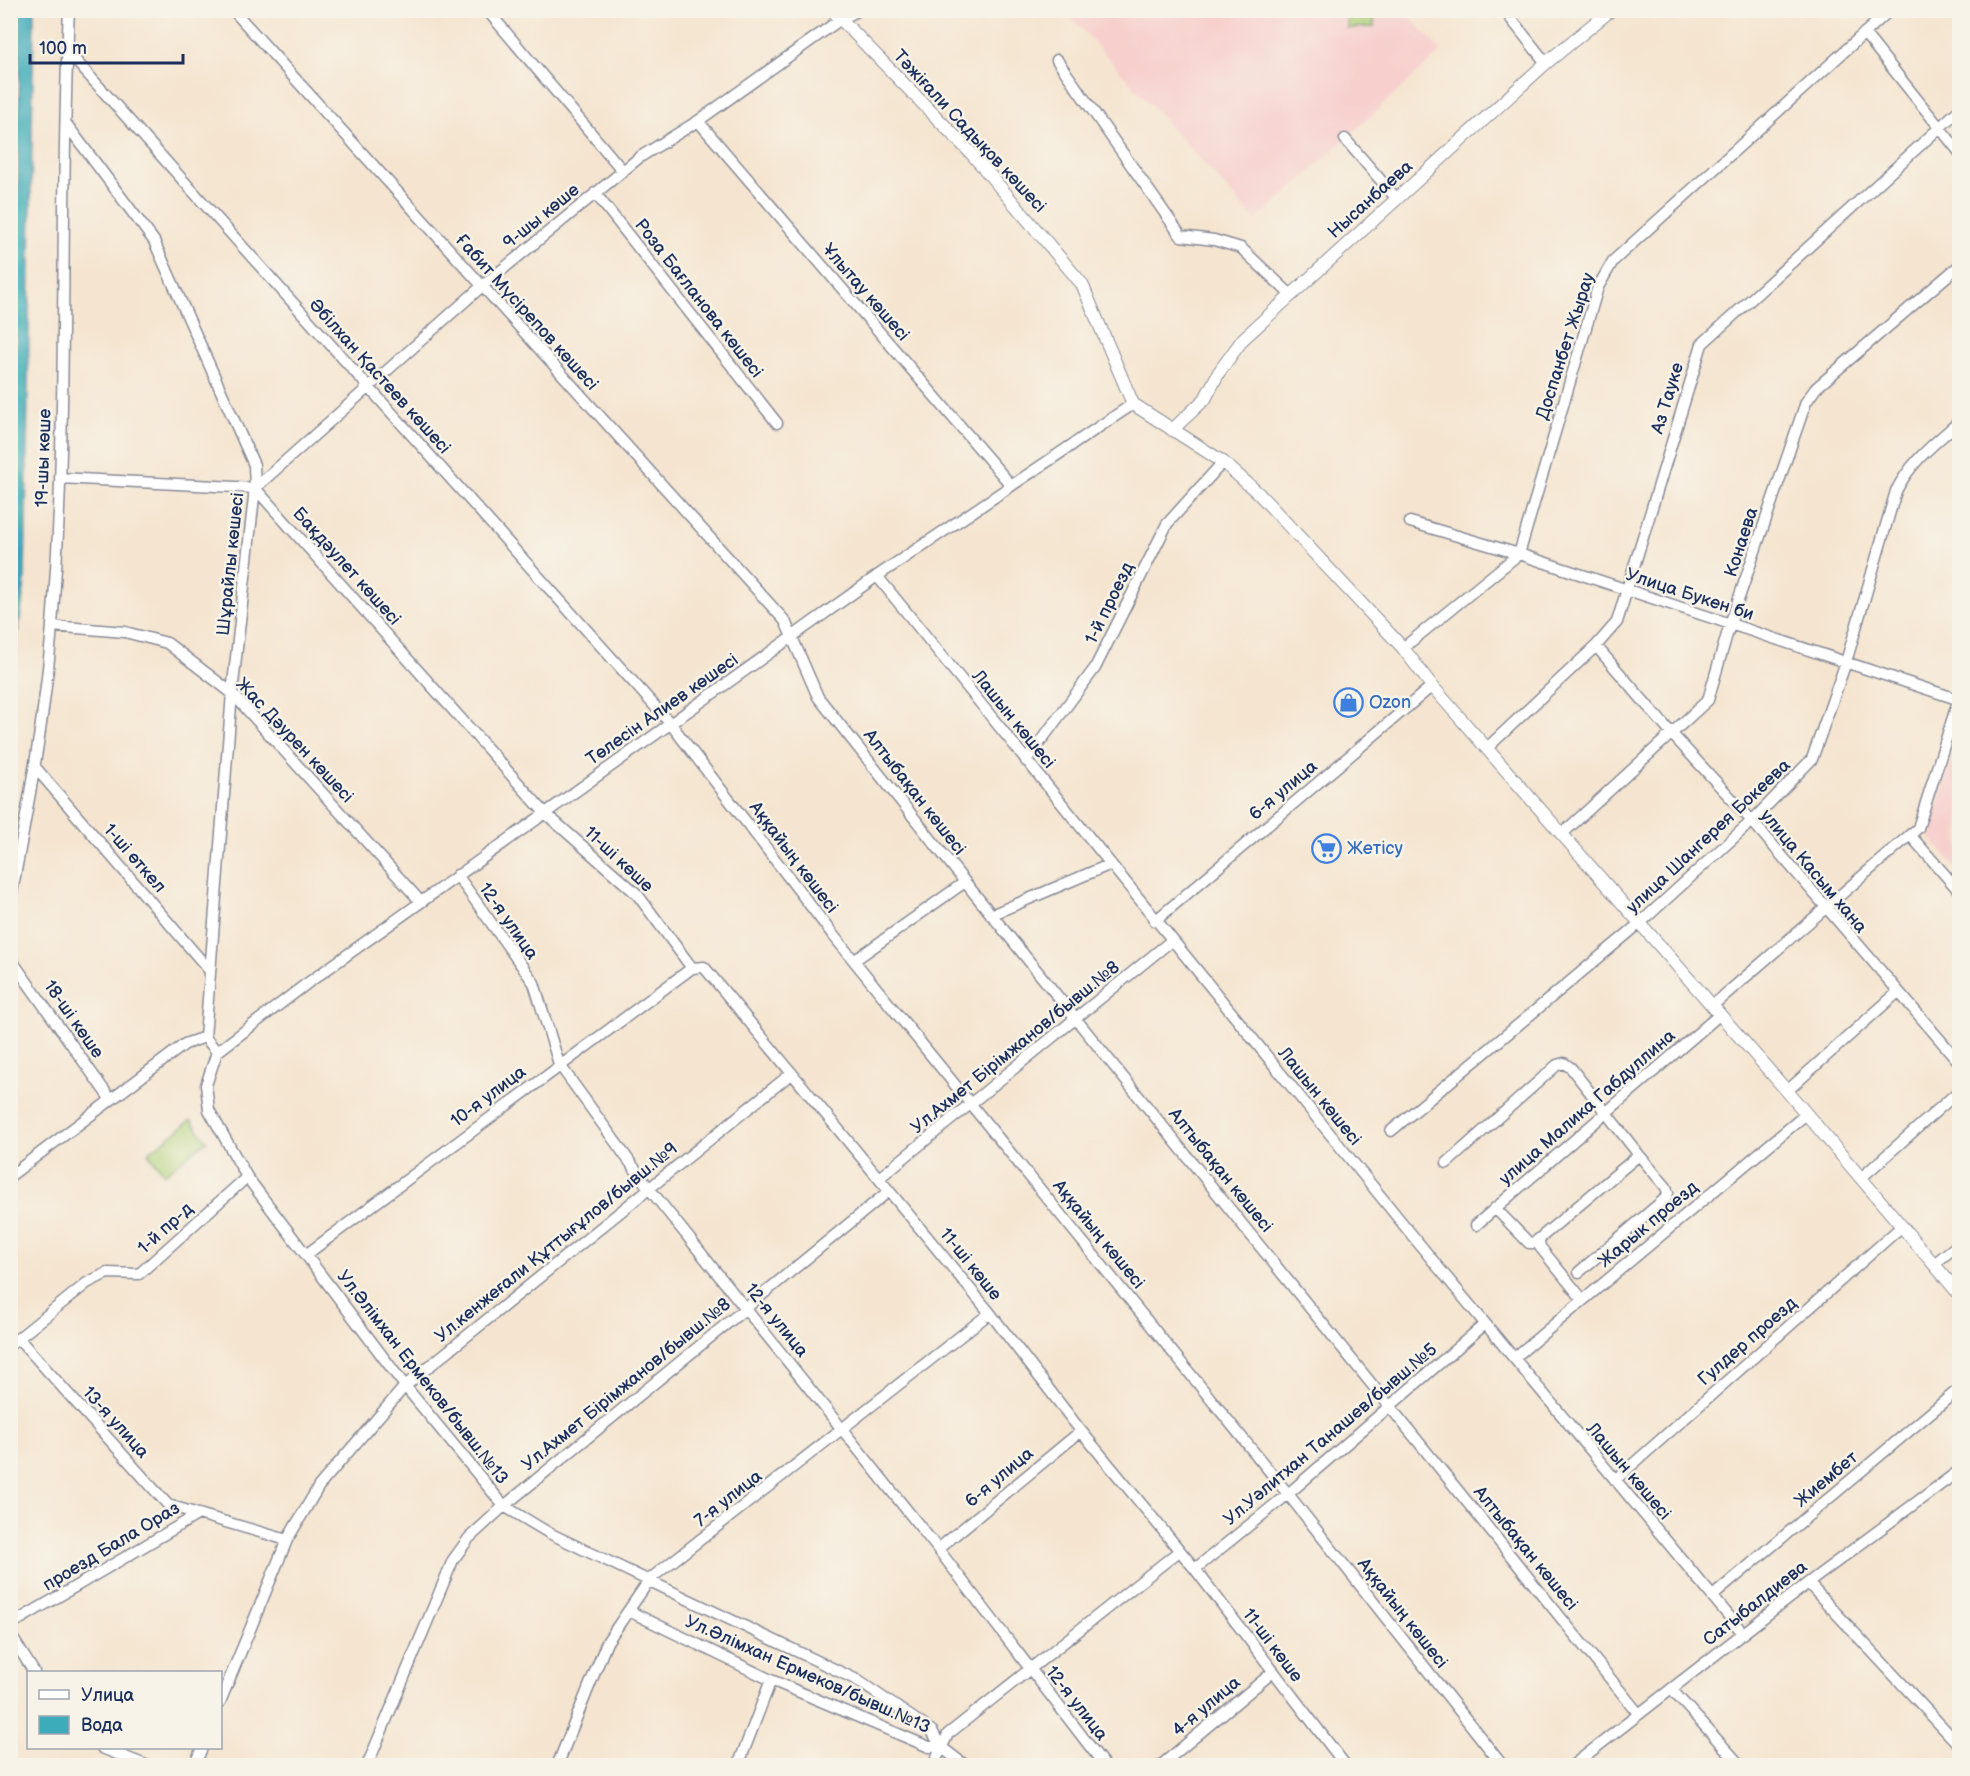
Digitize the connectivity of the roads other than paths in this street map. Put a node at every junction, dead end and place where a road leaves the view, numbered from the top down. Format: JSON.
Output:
{"nodes":[{"id":1,"x":69,"y":10,"type":"edge"},
{"id":2,"x":233,"y":10,"type":"edge"},
{"id":3,"x":487,"y":10,"type":"edge"},
{"id":4,"x":859,"y":10,"type":"edge"},
{"id":5,"x":1504,"y":10,"type":"edge"},
{"id":6,"x":1611,"y":10,"type":"edge"},
{"id":7,"x":1890,"y":10,"type":"edge"},
{"id":8,"x":836,"y":15,"type":"edge"},
{"id":9,"x":1864,"y":33,"type":"junction"},
{"id":10,"x":67,"y":51,"type":"junction"},
{"id":11,"x":1057,"y":60,"type":"dead end"},
{"id":12,"x":1546,"y":63,"type":"junction"},
{"id":13,"x":1959,"y":110,"type":"edge"},
{"id":14,"x":698,"y":121,"type":"junction"},
{"id":15,"x":67,"y":125,"type":"junction"},
{"id":16,"x":1940,"y":128,"type":"junction"},
{"id":17,"x":1345,"y":140,"type":"dead end"},
{"id":18,"x":1959,"y":153,"type":"edge"},
{"id":19,"x":623,"y":171,"type":"junction"},
{"id":20,"x":595,"y":193,"type":"junction"},
{"id":21,"x":1397,"y":199,"type":"junction"},
{"id":22,"x":1959,"y":265,"type":"edge"},
{"id":23,"x":481,"y":286,"type":"junction"},
{"id":24,"x":1291,"y":295,"type":"junction"},
{"id":25,"x":366,"y":386,"type":"junction"},
{"id":26,"x":1133,"y":404,"type":"junction"},
{"id":27,"x":1959,"y":421,"type":"edge"},
{"id":28,"x":777,"y":423,"type":"dead end"},
{"id":29,"x":1172,"y":430,"type":"junction"},
{"id":30,"x":1222,"y":462,"type":"junction"},
{"id":31,"x":60,"y":478,"type":"junction"},
{"id":32,"x":1010,"y":484,"type":"junction"},
{"id":33,"x":255,"y":488,"type":"junction"},
{"id":34,"x":1410,"y":522,"type":"dead end"},
{"id":35,"x":1519,"y":554,"type":"junction"},
{"id":36,"x":877,"y":576,"type":"junction"},
{"id":37,"x":1627,"y":590,"type":"junction"},
{"id":38,"x":1731,"y":624,"type":"junction"},
{"id":39,"x":52,"y":626,"type":"junction"},
{"id":40,"x":791,"y":638,"type":"junction"},
{"id":41,"x":1596,"y":645,"type":"junction"},
{"id":42,"x":1402,"y":648,"type":"junction"},
{"id":43,"x":1846,"y":662,"type":"junction"},
{"id":44,"x":1432,"y":686,"type":"junction"},
{"id":45,"x":232,"y":693,"type":"junction"},
{"id":46,"x":1959,"y":698,"type":"edge"},
{"id":47,"x":670,"y":723,"type":"junction"},
{"id":48,"x":1671,"y":733,"type":"junction"},
{"id":49,"x":1487,"y":748,"type":"junction"},
{"id":50,"x":1026,"y":761,"type":"junction"},
{"id":51,"x":35,"y":767,"type":"junction"},
{"id":52,"x":544,"y":813,"type":"junction"},
{"id":53,"x":1752,"y":821,"type":"junction"},
{"id":54,"x":1562,"y":834,"type":"junction"},
{"id":55,"x":1910,"y":835,"type":"junction"},
{"id":56,"x":1111,"y":864,"type":"junction"},
{"id":57,"x":457,"y":875,"type":"junction"},
{"id":58,"x":965,"y":882,"type":"junction"},
{"id":59,"x":1959,"y":892,"type":"edge"},
{"id":60,"x":421,"y":902,"type":"junction"},
{"id":61,"x":10,"y":903,"type":"edge"},
{"id":62,"x":1824,"y":909,"type":"junction"},
{"id":63,"x":991,"y":915,"type":"junction"},
{"id":64,"x":1155,"y":921,"type":"junction"},
{"id":65,"x":1639,"y":924,"type":"junction"},
{"id":66,"x":1171,"y":941,"type":"junction"},
{"id":67,"x":10,"y":958,"type":"edge"},
{"id":68,"x":855,"y":960,"type":"junction"},
{"id":69,"x":692,"y":968,"type":"junction"},
{"id":70,"x":210,"y":970,"type":"junction"},
{"id":71,"x":1897,"y":993,"type":"junction"},
{"id":72,"x":1716,"y":1010,"type":"junction"},
{"id":73,"x":1078,"y":1019,"type":"junction"},
{"id":74,"x":205,"y":1037,"type":"junction"},
{"id":75,"x":217,"y":1052,"type":"junction"},
{"id":76,"x":1959,"y":1063,"type":"edge"},
{"id":77,"x":559,"y":1064,"type":"junction"},
{"id":78,"x":792,"y":1072,"type":"junction"},
{"id":79,"x":1959,"y":1090,"type":"edge"},
{"id":80,"x":1787,"y":1091,"type":"junction"},
{"id":81,"x":111,"y":1100,"type":"junction"},
{"id":82,"x":972,"y":1104,"type":"junction"},
{"id":83,"x":1606,"y":1113,"type":"junction"},
{"id":84,"x":1805,"y":1115,"type":"junction"},
{"id":85,"x":1391,"y":1131,"type":"dead end"},
{"id":86,"x":1639,"y":1155,"type":"junction"},
{"id":87,"x":1447,"y":1163,"type":"dead end"},
{"id":88,"x":10,"y":1176,"type":"edge"},
{"id":89,"x":247,"y":1177,"type":"junction"},
{"id":90,"x":879,"y":1178,"type":"junction"},
{"id":91,"x":1861,"y":1178,"type":"junction"},
{"id":92,"x":648,"y":1187,"type":"junction"},
{"id":93,"x":889,"y":1191,"type":"junction"},
{"id":94,"x":1495,"y":1208,"type":"junction"},
{"id":95,"x":1476,"y":1225,"type":"dead end"},
{"id":96,"x":1901,"y":1227,"type":"junction"},
{"id":97,"x":1539,"y":1241,"type":"junction"},
{"id":98,"x":1959,"y":1243,"type":"edge"},
{"id":99,"x":307,"y":1254,"type":"junction"},
{"id":100,"x":1934,"y":1264,"type":"junction"},
{"id":101,"x":1579,"y":1272,"type":"dead end"},
{"id":102,"x":1959,"y":1295,"type":"edge"},
{"id":103,"x":1583,"y":1300,"type":"junction"},
{"id":104,"x":746,"y":1307,"type":"junction"},
{"id":105,"x":990,"y":1313,"type":"junction"},
{"id":106,"x":1485,"y":1324,"type":"junction"},
{"id":107,"x":15,"y":1342,"type":"edge"},
{"id":108,"x":1514,"y":1358,"type":"junction"},
{"id":109,"x":405,"y":1386,"type":"junction"},
{"id":110,"x":1959,"y":1388,"type":"edge"},
{"id":111,"x":1390,"y":1406,"type":"junction"},
{"id":112,"x":843,"y":1429,"type":"junction"},
{"id":113,"x":1081,"y":1431,"type":"junction"},
{"id":114,"x":1959,"y":1471,"type":"edge"},
{"id":115,"x":1615,"y":1480,"type":"junction"},
{"id":116,"x":1288,"y":1494,"type":"junction"},
{"id":117,"x":504,"y":1506,"type":"junction"},
{"id":118,"x":197,"y":1515,"type":"junction"},
{"id":119,"x":287,"y":1540,"type":"junction"},
{"id":120,"x":938,"y":1549,"type":"junction"},
{"id":121,"x":1178,"y":1551,"type":"junction"},
{"id":122,"x":1195,"y":1569,"type":"junction"},
{"id":123,"x":651,"y":1580,"type":"junction"},
{"id":124,"x":1808,"y":1583,"type":"junction"},
{"id":125,"x":1714,"y":1595,"type":"junction"},
{"id":126,"x":629,"y":1611,"type":"junction"},
{"id":127,"x":10,"y":1625,"type":"edge"},
{"id":128,"x":1743,"y":1632,"type":"junction"},
{"id":129,"x":10,"y":1634,"type":"edge"},
{"id":130,"x":1028,"y":1668,"type":"junction"},
{"id":131,"x":33,"y":1671,"type":"edge"},
{"id":132,"x":1273,"y":1672,"type":"junction"},
{"id":133,"x":771,"y":1680,"type":"junction"},
{"id":134,"x":1671,"y":1689,"type":"junction"},
{"id":135,"x":222,"y":1697,"type":"edge"},
{"id":136,"x":1638,"y":1713,"type":"junction"},
{"id":137,"x":1959,"y":1746,"type":"edge"},
{"id":138,"x":941,"y":1747,"type":"junction"},
{"id":139,"x":105,"y":1749,"type":"edge"},
{"id":140,"x":202,"y":1749,"type":"edge"},
{"id":141,"x":148,"y":1766,"type":"edge"},
{"id":142,"x":194,"y":1766,"type":"edge"},
{"id":143,"x":368,"y":1766,"type":"edge"},
{"id":144,"x":557,"y":1766,"type":"edge"},
{"id":145,"x":738,"y":1766,"type":"edge"},
{"id":146,"x":933,"y":1766,"type":"edge"},
{"id":147,"x":966,"y":1766,"type":"edge"},
{"id":148,"x":1105,"y":1766,"type":"edge"},
{"id":149,"x":1160,"y":1766,"type":"edge"},
{"id":150,"x":1346,"y":1766,"type":"edge"},
{"id":151,"x":1503,"y":1766,"type":"edge"},
{"id":152,"x":1572,"y":1766,"type":"edge"},
{"id":153,"x":1741,"y":1766,"type":"edge"}],
"edges":[{"from":1,"to":10,"type":"street","name":"19-шы көше"},
{"from":2,"to":23,"type":"street","name":"Ғабит Мүсірепов көшесi"},
{"from":3,"to":19,"type":"street"},
{"from":4,"to":8,"type":"street","name":"9-шы көше"},
{"from":5,"to":12,"type":"street"},
{"from":6,"to":12,"type":"street","name":"Нысанбаева"},
{"from":7,"to":9,"type":"street","name":"Доспанбет Жырау"},
{"from":8,"to":14,"type":"street","name":"9-шы көше"},
{"from":8,"to":26,"type":"street","name":"Тәжіғали Садықов көшесі"},
{"from":9,"to":16,"type":"street"},
{"from":9,"to":35,"type":"street","name":"Доспанбет Жырау"},
{"from":10,"to":15,"type":"street","name":"19-шы көше"},
{"from":10,"to":25,"type":"street","name":"Әбілхан Қастеев көшесi"},
{"from":11,"to":24,"type":"street"},
{"from":12,"to":21,"type":"street","name":"Нысанбаева"},
{"from":13,"to":16,"type":"street","name":"Аз Тауке"},
{"from":14,"to":19,"type":"street","name":"9-шы көше"},
{"from":14,"to":32,"type":"street","name":"Ұлытау көшесi"},
{"from":15,"to":31,"type":"street","name":"19-шы көше"},
{"from":15,"to":33,"type":"street","name":"Шұрайлы көшесі"},
{"from":16,"to":18,"type":"street"},
{"from":16,"to":37,"type":"street","name":"Аз Тауке"},
{"from":17,"to":21,"type":"street"},
{"from":19,"to":20,"type":"street","name":"9-шы көше"},
{"from":20,"to":23,"type":"street","name":"9-шы көше"},
{"from":20,"to":28,"type":"street","name":"Роза Бағланова көшесi"},
{"from":21,"to":24,"type":"street","name":"Нысанбаева"},
{"from":22,"to":38,"type":"street","name":"Конаева"},
{"from":23,"to":25,"type":"street","name":"9-шы көше"},
{"from":23,"to":40,"type":"street","name":"Ғабит Мүсірепов көшесi"},
{"from":24,"to":29,"type":"street","name":"Нысанбаева"},
{"from":25,"to":33,"type":"street","name":"9-шы көше"},
{"from":25,"to":47,"type":"street","name":"Әбілхан Қастеев көшесi"},
{"from":26,"to":29,"type":"street"},
{"from":26,"to":32,"type":"street","name":"Төлесін Алиев көшесі"},
{"from":27,"to":43,"type":"street","name":"улица Шангерея Бокеева"},
{"from":29,"to":30,"type":"street"},
{"from":30,"to":42,"type":"street"},
{"from":30,"to":50,"type":"street","name":"1-й проезд"},
{"from":31,"to":33,"type":"street"},
{"from":31,"to":39,"type":"street","name":"19-шы көше"},
{"from":32,"to":36,"type":"street","name":"Төлесін Алиев көшесі"},
{"from":33,"to":45,"type":"street","name":"Шұрайлы көшесі"},
{"from":33,"to":52,"type":"street","name":"Бақдәулет көшесi"},
{"from":34,"to":35,"type":"street","name":"Улица Букен би"},
{"from":35,"to":37,"type":"street","name":"Улица Букен би"},
{"from":35,"to":42,"type":"street"},
{"from":36,"to":40,"type":"street","name":"Төлесін Алиев көшесі"},
{"from":36,"to":50,"type":"street","name":"Лашын көшесі"},
{"from":37,"to":38,"type":"street","name":"Улица Букен би"},
{"from":37,"to":41,"type":"street","name":"Аз Тауке"},
{"from":38,"to":43,"type":"street","name":"Улица Букен би"},
{"from":38,"to":48,"type":"street","name":"Конаева"},
{"from":39,"to":45,"type":"street","name":"Жас Дәурен көшесі"},
{"from":39,"to":51,"type":"street","name":"19-шы көше"},
{"from":40,"to":47,"type":"street","name":"Төлесін Алиев көшесі"},
{"from":40,"to":58,"type":"street","name":"Алтыбақан көшесі"},
{"from":41,"to":48,"type":"street","name":"улица Касым хана"},
{"from":41,"to":49,"type":"street","name":"Аз Тауке"},
{"from":42,"to":44,"type":"street"},
{"from":43,"to":46,"type":"street","name":"Улица Букен би"},
{"from":43,"to":53,"type":"street","name":"улица Шангерея Бокеева"},
{"from":44,"to":49,"type":"street"},
{"from":44,"to":64,"type":"street","name":"6-я улица"},
{"from":45,"to":60,"type":"street","name":"Жас Дәурен көшесі"},
{"from":45,"to":70,"type":"street","name":"Шұрайлы көшесі"},
{"from":46,"to":55,"type":"street","name":"улица Малика Габдуллина"},
{"from":47,"to":52,"type":"street","name":"Төлесін Алиев көшесі"},
{"from":47,"to":68,"type":"street","name":"Аққайың көшесі"},
{"from":48,"to":53,"type":"street","name":"улица Касым хана"},
{"from":48,"to":54,"type":"street","name":"Конаева"},
{"from":49,"to":54,"type":"street"},
{"from":50,"to":56,"type":"street","name":"Лашын көшесі"},
{"from":51,"to":61,"type":"street","name":"19-шы көше"},
{"from":51,"to":70,"type":"street","name":"1-шi өткел"},
{"from":52,"to":57,"type":"street","name":"Төлесін Алиев көшесі"},
{"from":52,"to":69,"type":"street","name":"11-ші көше"},
{"from":53,"to":62,"type":"street","name":"улица Касым хана"},
{"from":53,"to":65,"type":"street","name":"улица Шангерея Бокеева"},
{"from":54,"to":65,"type":"street"},
{"from":55,"to":59,"type":"street"},
{"from":55,"to":62,"type":"street","name":"улица Малика Габдуллина"},
{"from":56,"to":63,"type":"street"},
{"from":56,"to":64,"type":"street","name":"Лашын көшесі"},
{"from":57,"to":60,"type":"street","name":"Төлесін Алиев көшесі"},
{"from":57,"to":77,"type":"street","name":"12-я улица"},
{"from":58,"to":63,"type":"street","name":"Алтыбақан көшесі"},
{"from":58,"to":68,"type":"street"},
{"from":60,"to":75,"type":"street","name":"Төлесін Алиев көшесі"},
{"from":62,"to":71,"type":"street","name":"улица Касым хана"},
{"from":62,"to":72,"type":"street","name":"улица Малика Габдуллина"},
{"from":63,"to":73,"type":"street","name":"Алтыбақан көшесі"},
{"from":64,"to":66,"type":"street","name":"Лашын көшесі"},
{"from":65,"to":72,"type":"street"},
{"from":65,"to":85,"type":"street","name":"улица Шангерея Бокеева"},
{"from":66,"to":73,"type":"street","name":"Ул.Ахмет Бірімжанов/бывш.№8"},
{"from":66,"to":106,"type":"street","name":"Лашын көшесі"},
{"from":67,"to":81,"type":"street","name":"18-ші көше"},
{"from":68,"to":82,"type":"street","name":"Аққайың көшесі"},
{"from":69,"to":77,"type":"street","name":"10-я улица"},
{"from":69,"to":78,"type":"street","name":"11-ші көше"},
{"from":70,"to":74,"type":"street","name":"Шұрайлы көшесі"},
{"from":71,"to":76,"type":"street","name":"улица Касым хана"},
{"from":71,"to":80,"type":"street"},
{"from":72,"to":80,"type":"street"},
{"from":72,"to":83,"type":"street","name":"улица Малика Габдуллина"},
{"from":73,"to":82,"type":"street","name":"Ул.Ахмет Бірімжанов/бывш.№8"},
{"from":73,"to":111,"type":"street","name":"Алтыбақан көшесі"},
{"from":74,"to":75,"type":"street"},
{"from":74,"to":81,"type":"street"},
{"from":75,"to":89,"type":"street","name":"Ул.Әлімхан Ермеков/бывш.№13"},
{"from":77,"to":92,"type":"street","name":"12-я улица"},
{"from":77,"to":99,"type":"street","name":"10-я улица"},
{"from":78,"to":90,"type":"street","name":"11-ші көше"},
{"from":78,"to":92,"type":"street","name":"Ул.кенжеғали Құттығұлов/бывш.№9"},
{"from":79,"to":91,"type":"street"},
{"from":80,"to":84,"type":"street"},
{"from":81,"to":88,"type":"street"},
{"from":82,"to":90,"type":"street","name":"Ул.Ахмет Бірімжанов/бывш.№8"},
{"from":82,"to":116,"type":"street","name":"Аққайың көшесі"},
{"from":83,"to":86,"type":"street"},
{"from":83,"to":87,"type":"street"},
{"from":83,"to":94,"type":"street","name":"улица Малика Габдуллина"},
{"from":84,"to":91,"type":"street"},
{"from":84,"to":103,"type":"street","name":"Жарык проезд"},
{"from":86,"to":97,"type":"street"},
{"from":86,"to":101,"type":"street"},
{"from":89,"to":99,"type":"street","name":"Ул.Әлімхан Ермеков/бывш.№13"},
{"from":89,"to":107,"type":"street","name":"1-й пр-д"},
{"from":90,"to":93,"type":"street","name":"11-ші көше"},
{"from":91,"to":96,"type":"street"},
{"from":92,"to":104,"type":"street","name":"12-я улица"},
{"from":92,"to":109,"type":"street","name":"Ул.кенжеғали Құттығұлов/бывш.№9"},
{"from":93,"to":104,"type":"street","name":"Ул.Ахмет Бірімжанов/бывш.№8"},
{"from":93,"to":105,"type":"street","name":"11-ші көше"},
{"from":94,"to":95,"type":"street","name":"улица Малика Габдуллина"},
{"from":94,"to":97,"type":"street"},
{"from":96,"to":100,"type":"street"},
{"from":96,"to":115,"type":"street","name":"Гулдер проезд"},
{"from":97,"to":103,"type":"street"},
{"from":98,"to":100,"type":"street"},
{"from":99,"to":109,"type":"street","name":"Ул.Әлімхан Ермеков/бывш.№13"},
{"from":100,"to":102,"type":"street"},
{"from":103,"to":108,"type":"street","name":"Жарык проезд"},
{"from":104,"to":112,"type":"street","name":"12-я улица"},
{"from":104,"to":117,"type":"street","name":"Ул.Ахмет Бірімжанов/бывш.№8"},
{"from":105,"to":112,"type":"street","name":"7-я улица"},
{"from":105,"to":113,"type":"street","name":"11-ші көше"},
{"from":106,"to":108,"type":"street","name":"Лашын көшесі"},
{"from":106,"to":111,"type":"street","name":"Ул.Уәлитхан Танашев/бывш.№5"},
{"from":107,"to":118,"type":"street","name":"13-я улица"},
{"from":108,"to":115,"type":"street","name":"Лашын көшесі"},
{"from":109,"to":117,"type":"street","name":"Ул.Әлімхан Ермеков/бывш.№13"},
{"from":109,"to":119,"type":"street","name":"Ул.кенжеғали Құттығұлов/бывш.№9"},
{"from":110,"to":125,"type":"street","name":"Жиембет"},
{"from":111,"to":116,"type":"street","name":"Ул.Уәлитхан Танашев/бывш.№5"},
{"from":111,"to":136,"type":"street","name":"Алтыбақан көшесі"},
{"from":112,"to":120,"type":"street","name":"12-я улица"},
{"from":112,"to":123,"type":"street","name":"7-я улица"},
{"from":113,"to":120,"type":"street","name":"6-я улица"},
{"from":113,"to":121,"type":"street","name":"11-ші көше"},
{"from":114,"to":124,"type":"street","name":"Сатыбалдиева"},
{"from":115,"to":125,"type":"street","name":"Лашын көшесі"},
{"from":116,"to":122,"type":"street","name":"Ул.Уәлитхан Танашев/бывш.№5"},
{"from":116,"to":151,"type":"street","name":"Аққайың көшесі"},
{"from":117,"to":123,"type":"street","name":"Ул.Әлімхан Ермеков/бывш.№13"},
{"from":117,"to":143,"type":"street","name":"Ул.Ахмет Бірімжанов/бывш.№8"},
{"from":118,"to":119,"type":"street","name":"13-я улица"},
{"from":118,"to":127,"type":"street","name":"проезд Бала Ораз"},
{"from":119,"to":135,"type":"street","name":"Ул.кенжеғали Құттығұлов/бывш.№9"},
{"from":120,"to":130,"type":"street","name":"12-я улица"},
{"from":121,"to":122,"type":"street","name":"11-ші көше"},
{"from":121,"to":130,"type":"street"},
{"from":122,"to":132,"type":"street","name":"11-ші көше"},
{"from":123,"to":126,"type":"street","name":"7-я улица"},
{"from":123,"to":138,"type":"street","name":"Ул.Әлімхан Ермеков/бывш.№13"},
{"from":124,"to":128,"type":"street","name":"Сатыбалдиева"},
{"from":124,"to":137,"type":"street"},
{"from":125,"to":128,"type":"street","name":"Лашын көшесі"},
{"from":126,"to":133,"type":"street","name":"Ул.Әлімхан Ермеков/бывш.№13"},
{"from":126,"to":144,"type":"street","name":"7-я улица"},
{"from":128,"to":134,"type":"street","name":"Сатыбалдиева"},
{"from":129,"to":131,"type":"street"},
{"from":130,"to":138,"type":"street"},
{"from":130,"to":148,"type":"street","name":"12-я улица"},
{"from":132,"to":149,"type":"street","name":"4-я улица"},
{"from":132,"to":150,"type":"street","name":"11-ші көше"},
{"from":133,"to":138,"type":"street","name":"Ул.Әлімхан Ермеков/бывш.№13"},
{"from":133,"to":145,"type":"street"},
{"from":134,"to":136,"type":"street","name":"Сатыбалдиева"},
{"from":134,"to":153,"type":"street"},
{"from":136,"to":152,"type":"street","name":"Сатыбалдиева"},
{"from":138,"to":146,"type":"street"},
{"from":138,"to":147,"type":"street","name":"Ул.Әлімхан Ермеков/бывш.№13"},
{"from":139,"to":141,"type":"street"},
{"from":140,"to":142,"type":"street"}]}
